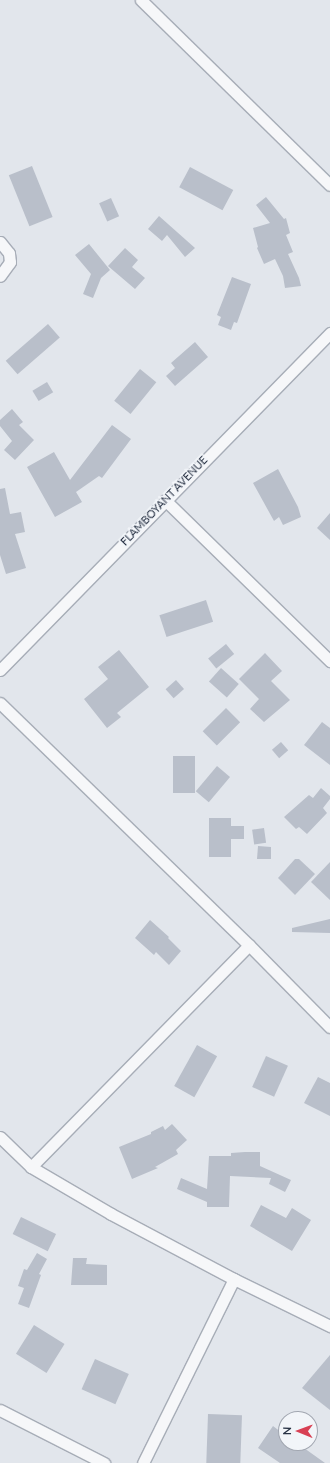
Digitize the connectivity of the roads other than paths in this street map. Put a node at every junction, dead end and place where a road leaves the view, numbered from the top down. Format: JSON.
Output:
{"nodes":[{"id":1,"x":141,"y":0,"type":"edge"},
{"id":2,"x":330,"y":185,"type":"edge"},
{"id":3,"x":0,"y":242,"type":"edge"},
{"id":4,"x":0,"y":276,"type":"edge"},
{"id":5,"x":330,"y":333,"type":"edge"},
{"id":6,"x":165,"y":500,"type":"junction"},
{"id":7,"x":330,"y":661,"type":"edge"},
{"id":8,"x":0,"y":670,"type":"edge"},
{"id":9,"x":0,"y":703,"type":"edge"},
{"id":10,"x":249,"y":945,"type":"junction"},
{"id":11,"x":330,"y":1027,"type":"edge"},
{"id":12,"x":0,"y":1137,"type":"edge"},
{"id":13,"x":32,"y":1167,"type":"junction"},
{"id":14,"x":234,"y":1279,"type":"junction"},
{"id":15,"x":330,"y":1326,"type":"edge"},
{"id":16,"x":0,"y":1410,"type":"edge"},
{"id":17,"x":104,"y":1463,"type":"edge"},
{"id":18,"x":143,"y":1463,"type":"edge"}],
"edges":[{"from":1,"to":2,"type":"street"},
{"from":3,"to":4,"type":"street"},
{"from":5,"to":6,"type":"street","name":"FLAMBOYANT AVENUE"},
{"from":6,"to":7,"type":"street"},
{"from":6,"to":8,"type":"street","name":"FLAMBOYANT AVENUE"},
{"from":9,"to":10,"type":"street"},
{"from":10,"to":11,"type":"street"},
{"from":10,"to":13,"type":"street"},
{"from":12,"to":13,"type":"street"},
{"from":13,"to":14,"type":"street"},
{"from":14,"to":15,"type":"street"},
{"from":14,"to":18,"type":"street"},
{"from":16,"to":17,"type":"street"}]}
